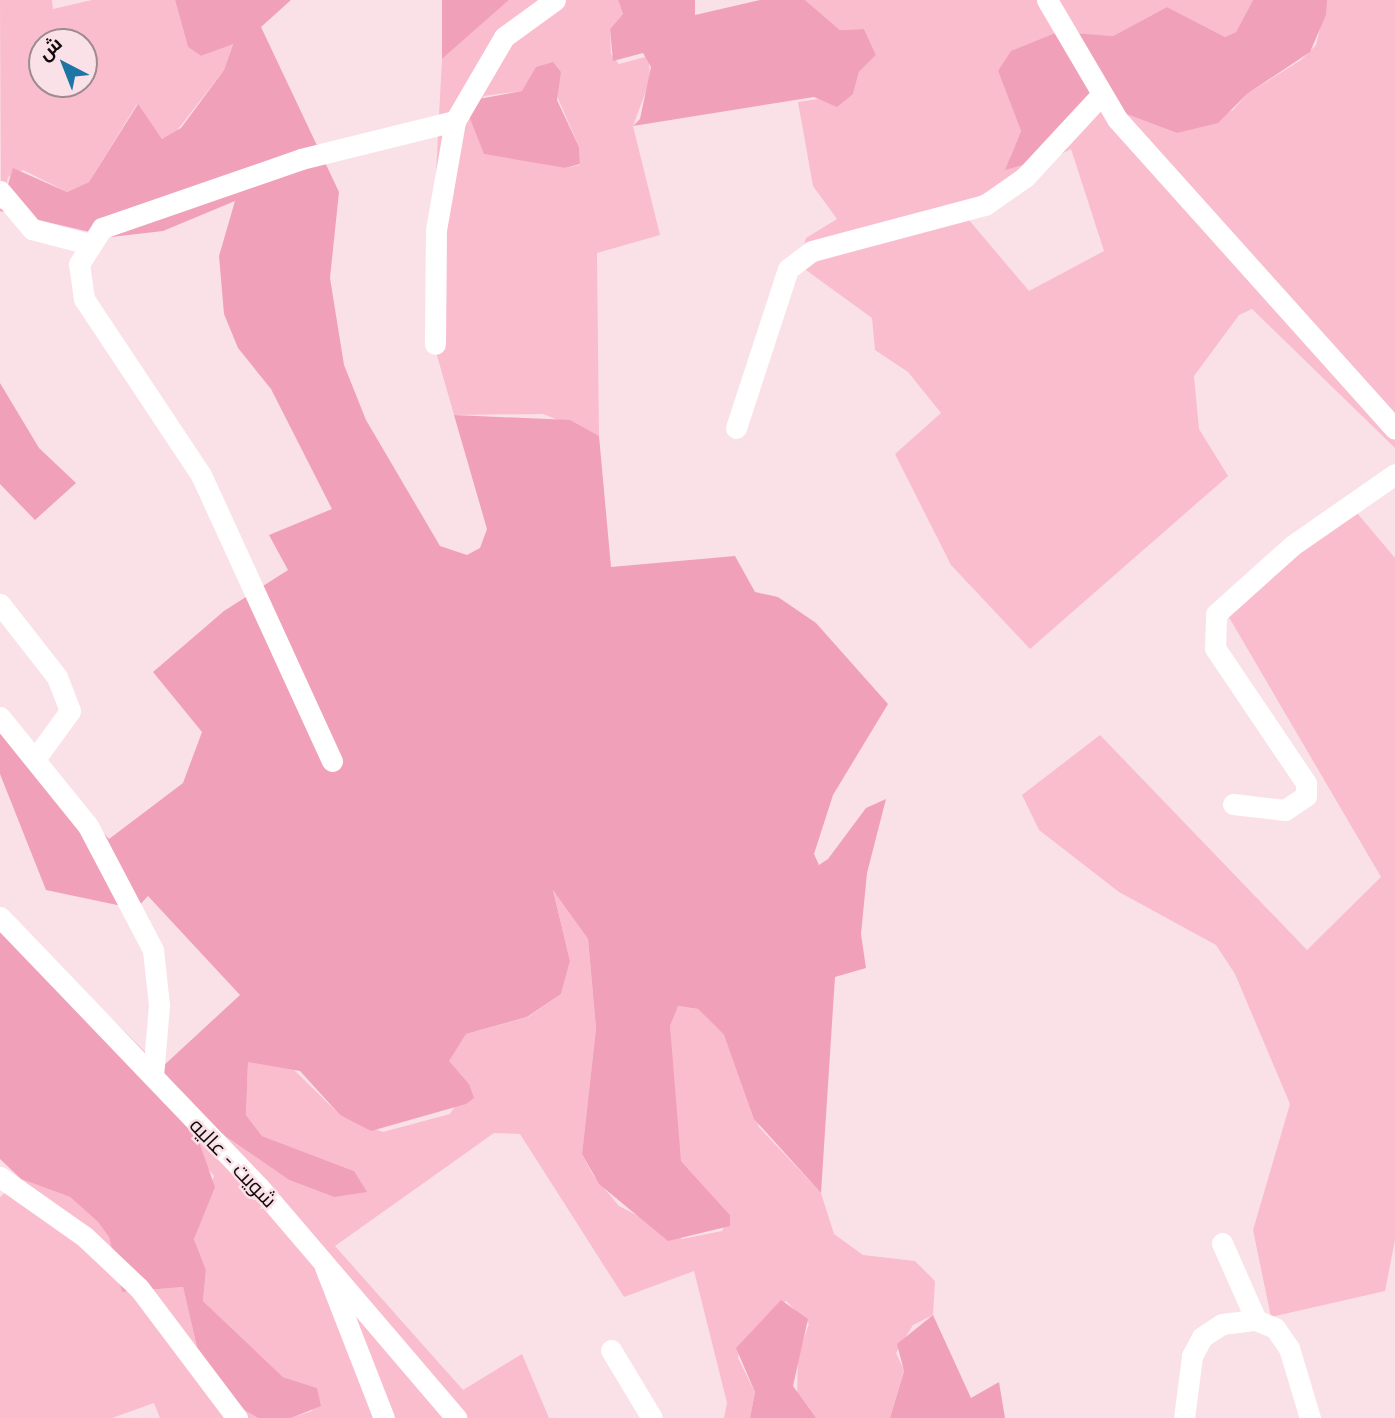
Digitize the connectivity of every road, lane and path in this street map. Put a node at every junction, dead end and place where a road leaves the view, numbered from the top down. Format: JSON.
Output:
{"nodes":[{"id":1,"x":555,"y":0,"type":"edge"},
{"id":2,"x":1048,"y":0,"type":"edge"},
{"id":3,"x":1100,"y":97,"type":"junction"},
{"id":4,"x":455,"y":121,"type":"junction"},
{"id":5,"x":0,"y":191,"type":"edge"},
{"id":6,"x":89,"y":244,"type":"junction"},
{"id":7,"x":435,"y":344,"type":"dead end"},
{"id":8,"x":736,"y":428,"type":"dead end"},
{"id":9,"x":1395,"y":429,"type":"edge"},
{"id":10,"x":1395,"y":474,"type":"edge"},
{"id":11,"x":0,"y":604,"type":"edge"},
{"id":12,"x":0,"y":718,"type":"edge"},
{"id":13,"x":35,"y":759,"type":"junction"},
{"id":14,"x":332,"y":761,"type":"dead end"},
{"id":15,"x":1233,"y":804,"type":"dead end"},
{"id":16,"x":0,"y":917,"type":"edge"},
{"id":17,"x":153,"y":1076,"type":"junction"},
{"id":18,"x":0,"y":1177,"type":"edge"},
{"id":19,"x":1223,"y":1243,"type":"dead end"},
{"id":20,"x":322,"y":1258,"type":"junction"},
{"id":21,"x":1256,"y":1320,"type":"junction"},
{"id":22,"x":611,"y":1350,"type":"dead end"},
{"id":23,"x":237,"y":1418,"type":"edge"},
{"id":24,"x":384,"y":1418,"type":"edge"},
{"id":25,"x":456,"y":1418,"type":"edge"},
{"id":26,"x":652,"y":1418,"type":"edge"},
{"id":27,"x":1184,"y":1418,"type":"edge"},
{"id":28,"x":1310,"y":1418,"type":"edge"}],
"edges":[{"from":1,"to":4,"type":"street"},
{"from":2,"to":3,"type":"street"},
{"from":3,"to":8,"type":"street"},
{"from":3,"to":9,"type":"street"},
{"from":4,"to":6,"type":"street"},
{"from":4,"to":7,"type":"street"},
{"from":5,"to":6,"type":"street"},
{"from":6,"to":14,"type":"street"},
{"from":10,"to":15,"type":"street"},
{"from":11,"to":13,"type":"street"},
{"from":12,"to":13,"type":"street"},
{"from":13,"to":17,"type":"street"},
{"from":16,"to":17,"type":"street","name":"شويت - عاليه"},
{"from":17,"to":20,"type":"street","name":"شويت - عاليه"},
{"from":18,"to":23,"type":"street"},
{"from":19,"to":21,"type":"street"},
{"from":20,"to":24,"type":"street"},
{"from":20,"to":25,"type":"street","name":"شويت - عاليه"},
{"from":21,"to":27,"type":"street"},
{"from":21,"to":28,"type":"street"},
{"from":22,"to":26,"type":"street"}]}
